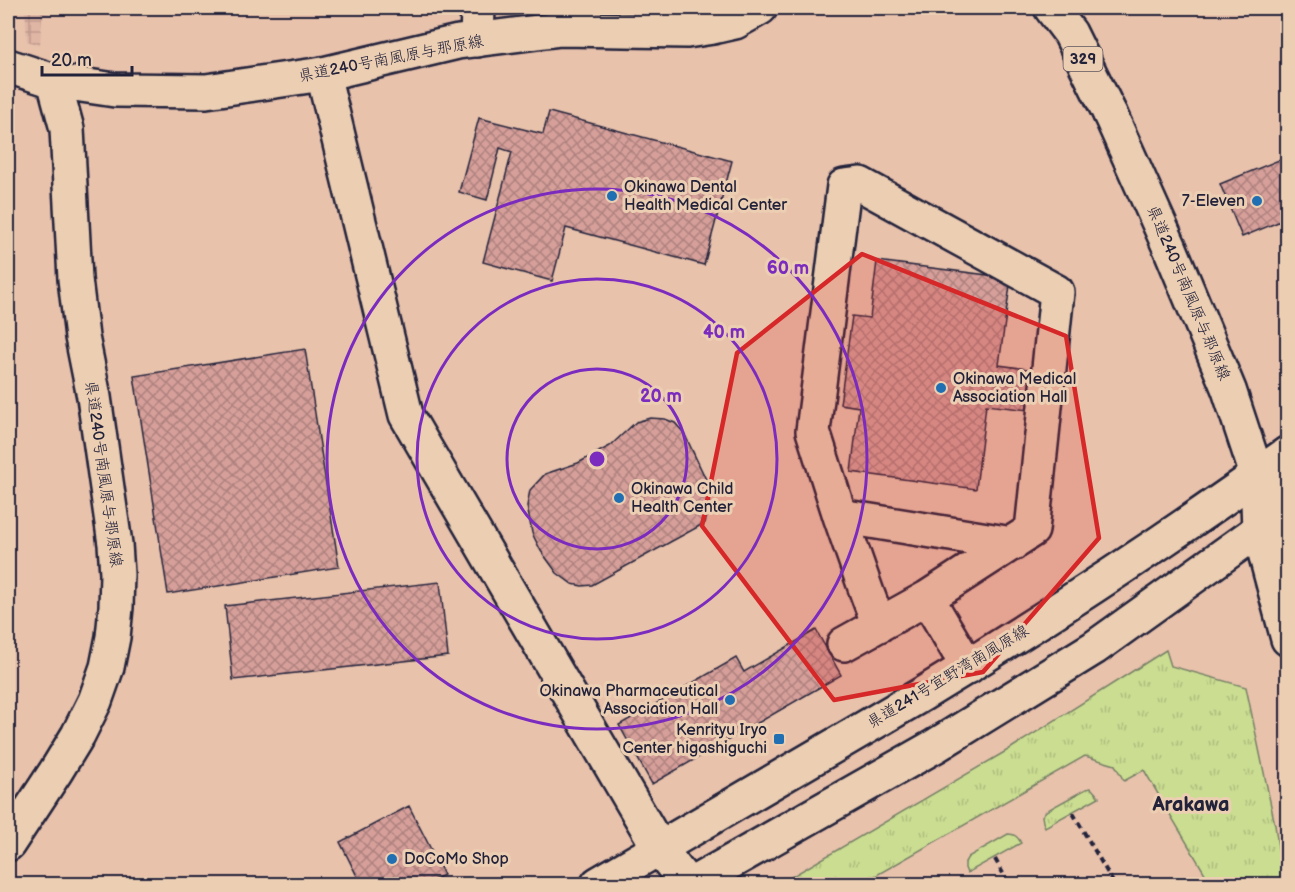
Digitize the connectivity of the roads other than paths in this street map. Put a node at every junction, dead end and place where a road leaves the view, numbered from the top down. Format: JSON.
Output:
{"nodes":[{"id":1,"x":478,"y":8,"type":"edge"},
{"id":2,"x":760,"y":8,"type":"edge"},
{"id":3,"x":1051,"y":8,"type":"edge"},
{"id":4,"x":477,"y":40,"type":"junction"},
{"id":5,"x":8,"y":66,"type":"edge"},
{"id":6,"x":323,"y":74,"type":"junction"},
{"id":7,"x":54,"y":81,"type":"junction"},
{"id":8,"x":1287,"y":453,"type":"edge"},
{"id":9,"x":1257,"y":475,"type":"junction"},
{"id":10,"x":1287,"y":510,"type":"edge"},
{"id":11,"x":840,"y":516,"type":"junction"},
{"id":12,"x":1259,"y":530,"type":"junction"},
{"id":13,"x":1012,"y":544,"type":"junction"},
{"id":14,"x":927,"y":598,"type":"junction"},
{"id":15,"x":879,"y":625,"type":"junction"},
{"id":16,"x":1287,"y":639,"type":"edge"},
{"id":17,"x":844,"y":644,"type":"dead end"},
{"id":18,"x":968,"y":667,"type":"junction"},
{"id":19,"x":8,"y":844,"type":"edge"},
{"id":20,"x":659,"y":848,"type":"junction"},
{"id":21,"x":598,"y":885,"type":"edge"},
{"id":22,"x":687,"y":885,"type":"edge"},
{"id":23,"x":692,"y":885,"type":"edge"}],
"edges":[{"from":1,"to":4,"type":"main road"},
{"from":2,"to":4,"type":"main road","name":"県道240号南風原与那原線"},
{"from":3,"to":9,"type":"main road","name":"県道240号南風原与那原線","number":"329"},
{"from":4,"to":6,"type":"main road","name":"県道240号南風原与那原線"},
{"from":5,"to":7,"type":"main road","name":"県道240号南風原与那原線"},
{"from":6,"to":7,"type":"main road","name":"県道240号南風原与那原線"},
{"from":6,"to":20,"type":"main road"},
{"from":7,"to":19,"type":"main road","name":"県道240号南風原与那原線"},
{"from":8,"to":9,"type":"main road","name":"県道241号宜野湾南風原線"},
{"from":9,"to":10,"type":"main road"},
{"from":9,"to":12,"type":"main road"},
{"from":9,"to":18,"type":"main road","name":"県道241号宜野湾南風原線"},
{"from":10,"to":12,"type":"main road"},
{"from":11,"to":13,"type":"main road"},
{"from":11,"to":13,"type":"main road"},
{"from":11,"to":15,"type":"main road"},
{"from":12,"to":16,"type":"main road"},
{"from":12,"to":23,"type":"main road"},
{"from":13,"to":14,"type":"main road"},
{"from":14,"to":15,"type":"main road"},
{"from":14,"to":18,"type":"main road"},
{"from":15,"to":17,"type":"main road"},
{"from":18,"to":20,"type":"main road","name":"県道241号宜野湾南風原線"},
{"from":20,"to":21,"type":"main road","name":"県道241号宜野湾南風原線"},
{"from":20,"to":22,"type":"main road"}]}
